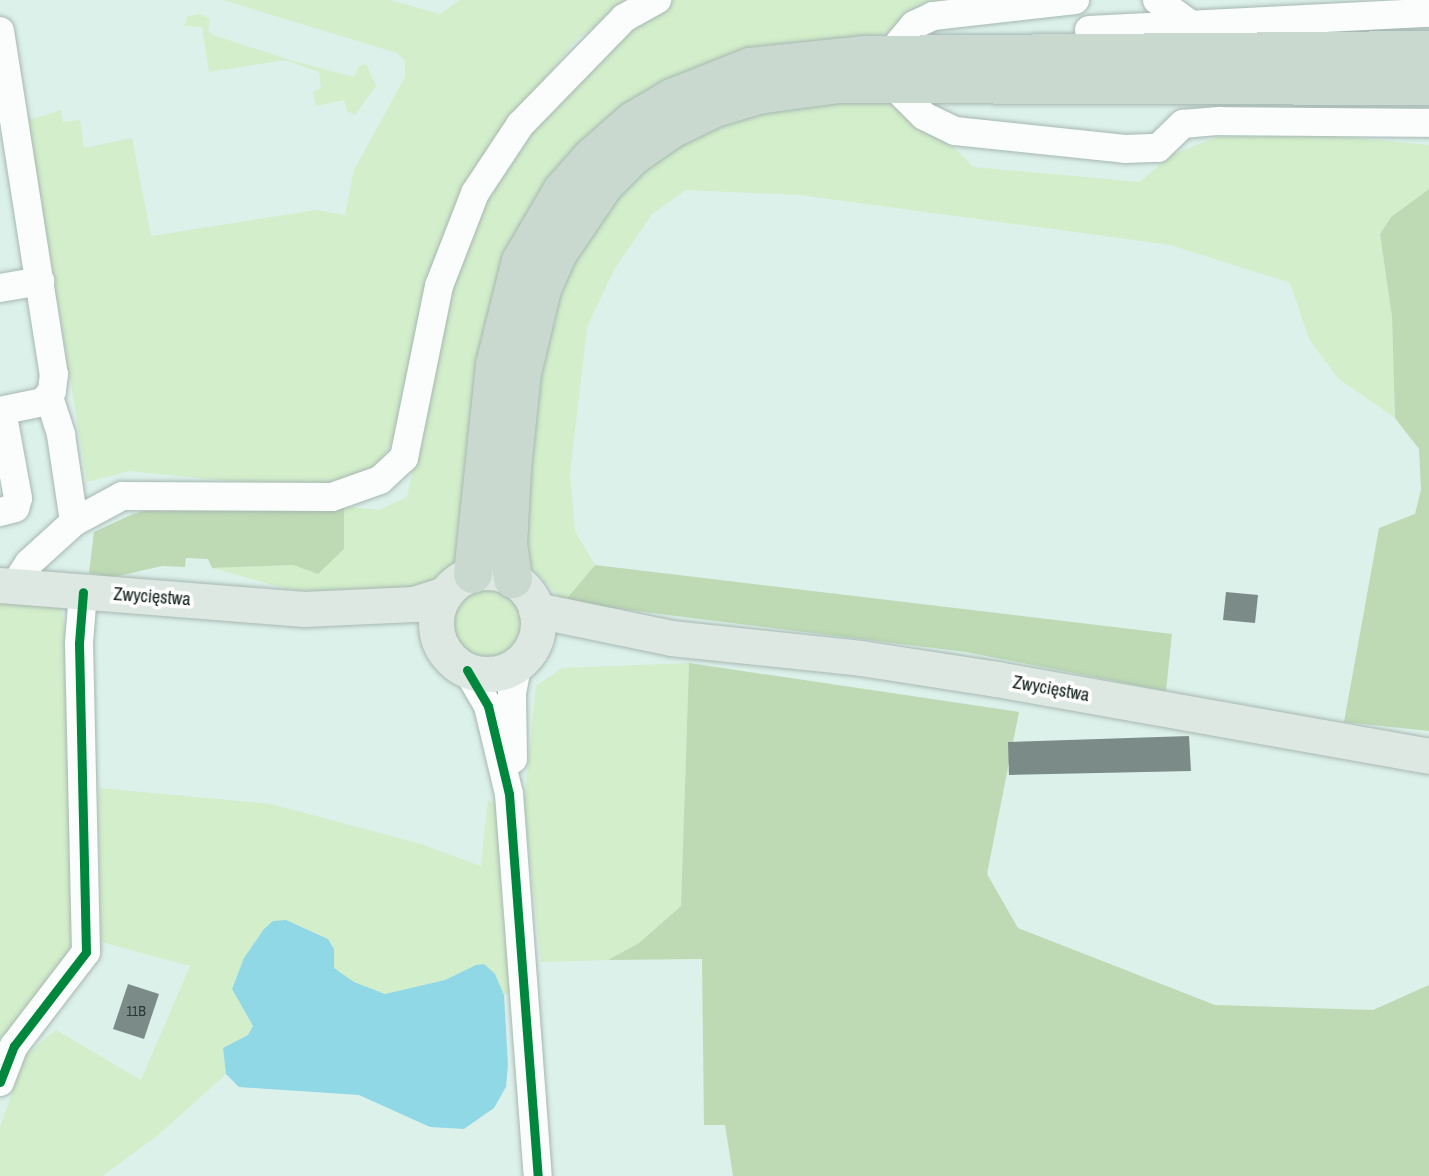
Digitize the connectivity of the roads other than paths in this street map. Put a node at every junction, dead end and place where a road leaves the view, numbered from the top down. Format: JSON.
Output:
{"nodes":[{"id":1,"x":657,"y":0,"type":"edge"},
{"id":2,"x":1076,"y":0,"type":"edge"},
{"id":3,"x":1157,"y":0,"type":"edge"},
{"id":4,"x":1272,"y":9,"type":"edge"},
{"id":5,"x":1429,"y":13,"type":"edge"},
{"id":6,"x":1190,"y":24,"type":"junction"},
{"id":7,"x":1089,"y":30,"type":"dead end"},
{"id":8,"x":0,"y":31,"type":"edge"},
{"id":9,"x":898,"y":43,"type":"dead end"},
{"id":10,"x":1429,"y":50,"type":"edge"},
{"id":11,"x":1429,"y":86,"type":"edge"},
{"id":12,"x":902,"y":94,"type":"dead end"},
{"id":13,"x":1429,"y":123,"type":"edge"},
{"id":14,"x":40,"y":281,"type":"junction"},
{"id":15,"x":0,"y":288,"type":"edge"},
{"id":16,"x":49,"y":397,"type":"junction"},
{"id":17,"x":1,"y":411,"type":"edge"},
{"id":18,"x":7,"y":465,"type":"edge"},
{"id":19,"x":0,"y":512,"type":"edge"},
{"id":20,"x":74,"y":522,"type":"junction"},
{"id":21,"x":513,"y":579,"type":"junction"},
{"id":22,"x":459,"y":584,"type":"junction"},
{"id":23,"x":7,"y":586,"type":"edge"},
{"id":24,"x":83,"y":592,"type":"junction"},
{"id":25,"x":304,"y":609,"type":"junction"},
{"id":26,"x":536,"y":610,"type":"junction"},
{"id":27,"x":671,"y":638,"type":"junction"},
{"id":28,"x":440,"y":643,"type":"junction"},
{"id":29,"x":524,"y":657,"type":"junction"},
{"id":30,"x":467,"y":670,"type":"junction"},
{"id":31,"x":1429,"y":756,"type":"edge"},
{"id":32,"x":509,"y":794,"type":"junction"},
{"id":33,"x":0,"y":1082,"type":"edge"},
{"id":34,"x":538,"y":1176,"type":"edge"}],
"edges":[{"from":1,"to":20,"type":"street"},
{"from":2,"to":9,"type":"street"},
{"from":3,"to":6,"type":"street"},
{"from":4,"to":5,"type":"street"},
{"from":4,"to":6,"type":"street"},
{"from":6,"to":7,"type":"street"},
{"from":8,"to":14,"type":"street"},
{"from":10,"to":22,"type":"highway"},
{"from":11,"to":21,"type":"highway"},
{"from":12,"to":13,"type":"street"},
{"from":14,"to":15,"type":"street"},
{"from":14,"to":16,"type":"street"},
{"from":16,"to":17,"type":"street"},
{"from":16,"to":20,"type":"street"},
{"from":17,"to":18,"type":"street"},
{"from":18,"to":19,"type":"street"},
{"from":20,"to":23,"type":"street"},
{"from":21,"to":22,"type":"main road"},
{"from":21,"to":26,"type":"main road"},
{"from":22,"to":25,"type":"main road","name":"Zwycięstwa"},
{"from":22,"to":28,"type":"main road"},
{"from":23,"to":24,"type":"main road","name":"Zwycięstwa"},
{"from":24,"to":25,"type":"main road","name":"Zwycięstwa"},
{"from":24,"to":33,"type":"street"},
{"from":25,"to":28,"type":"main road","name":"Zwycięstwa"},
{"from":26,"to":27,"type":"main road","name":"Zwycięstwa"},
{"from":26,"to":29,"type":"main road"},
{"from":27,"to":29,"type":"main road","name":"Zwycięstwa"},
{"from":27,"to":31,"type":"main road","name":"Zwycięstwa"},
{"from":28,"to":30,"type":"main road"},
{"from":29,"to":30,"type":"main road"},
{"from":29,"to":32,"type":"street"},
{"from":30,"to":32,"type":"street"},
{"from":32,"to":34,"type":"street"}]}
